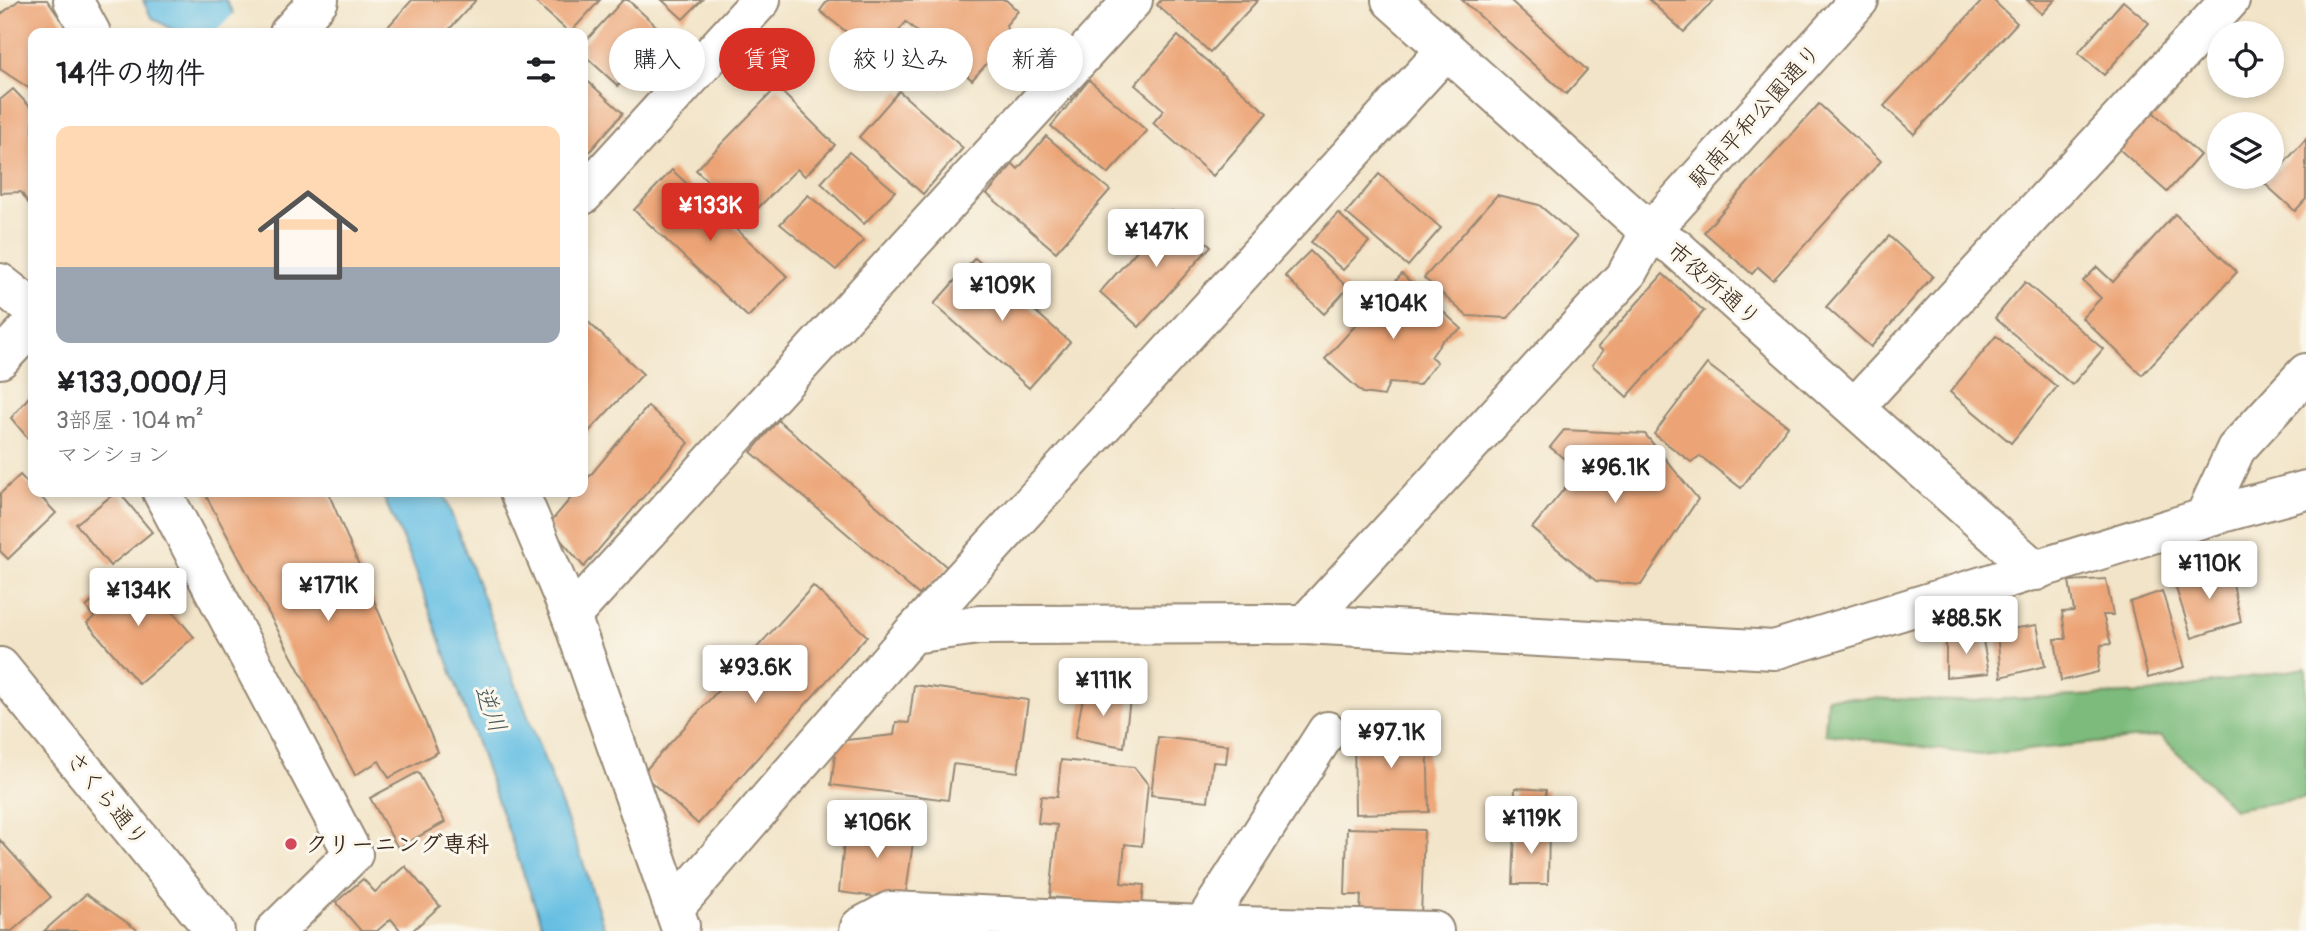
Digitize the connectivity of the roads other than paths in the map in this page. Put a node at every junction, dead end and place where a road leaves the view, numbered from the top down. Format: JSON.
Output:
{"nodes":[{"id":1,"x":74,"y":0,"type":"edge"},
{"id":2,"x":761,"y":0,"type":"edge"},
{"id":3,"x":1133,"y":0,"type":"edge"},
{"id":4,"x":1391,"y":0,"type":"edge"},
{"id":5,"x":1859,"y":0,"type":"edge"},
{"id":6,"x":2230,"y":0,"type":"edge"},
{"id":7,"x":88,"y":28,"type":"edge"},
{"id":8,"x":1446,"y":50,"type":"junction"},
{"id":9,"x":588,"y":190,"type":"edge"},
{"id":10,"x":1650,"y":232,"type":"junction"},
{"id":11,"x":0,"y":283,"type":"edge"},
{"id":12,"x":28,"y":305,"type":"edge"},
{"id":13,"x":28,"y":329,"type":"edge"},
{"id":14,"x":0,"y":359,"type":"edge"},
{"id":15,"x":2306,"y":373,"type":"edge"},
{"id":16,"x":1855,"y":407,"type":"junction"},
{"id":17,"x":2306,"y":490,"type":"edge"},
{"id":18,"x":165,"y":497,"type":"edge"},
{"id":19,"x":521,"y":497,"type":"edge"},
{"id":20,"x":2204,"y":518,"type":"junction"},
{"id":21,"x":2036,"y":570,"type":"junction"},
{"id":22,"x":571,"y":616,"type":"junction"},
{"id":23,"x":1305,"y":624,"type":"junction"},
{"id":24,"x":912,"y":634,"type":"junction"},
{"id":25,"x":0,"y":667,"type":"edge"},
{"id":26,"x":1327,"y":731,"type":"dead end"},
{"id":27,"x":678,"y":919,"type":"edge"},
{"id":28,"x":1200,"y":928,"type":"edge"},
{"id":29,"x":215,"y":931,"type":"edge"},
{"id":30,"x":275,"y":931,"type":"edge"},
{"id":31,"x":859,"y":931,"type":"edge"},
{"id":32,"x":1434,"y":931,"type":"edge"}],
"edges":[{"from":1,"to":7,"type":"street"},
{"from":2,"to":9,"type":"street"},
{"from":3,"to":22,"type":"street"},
{"from":4,"to":8,"type":"street","name":"市役所通り"},
{"from":5,"to":10,"type":"street","name":"駅南平和公園通り"},
{"from":6,"to":16,"type":"street"},
{"from":8,"to":10,"type":"street","name":"市役所通り"},
{"from":8,"to":24,"type":"street"},
{"from":10,"to":16,"type":"street","name":"市役所通り"},
{"from":10,"to":23,"type":"street","name":"駅南平和公園通り"},
{"from":11,"to":12,"type":"street"},
{"from":13,"to":14,"type":"street"},
{"from":15,"to":20,"type":"street"},
{"from":16,"to":21,"type":"street","name":"市役所通り"},
{"from":17,"to":20,"type":"street"},
{"from":18,"to":30,"type":"street"},
{"from":19,"to":22,"type":"street"},
{"from":20,"to":21,"type":"street"},
{"from":21,"to":23,"type":"street"},
{"from":22,"to":27,"type":"street"},
{"from":23,"to":24,"type":"street"},
{"from":24,"to":27,"type":"street"},
{"from":25,"to":29,"type":"street","name":"さくら通り"},
{"from":26,"to":28,"type":"street"},
{"from":28,"to":31,"type":"street"},
{"from":28,"to":32,"type":"street"}]}
